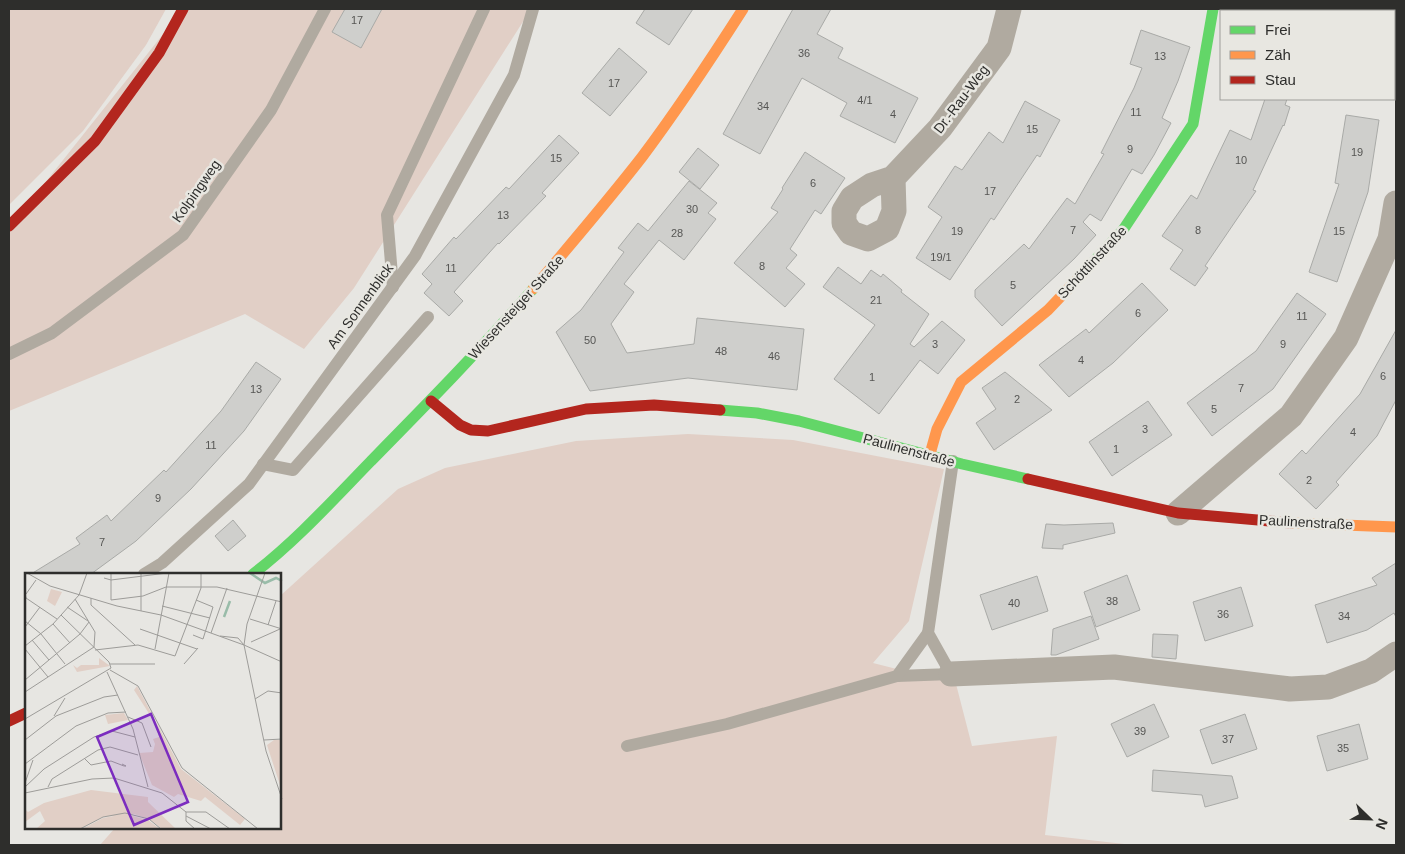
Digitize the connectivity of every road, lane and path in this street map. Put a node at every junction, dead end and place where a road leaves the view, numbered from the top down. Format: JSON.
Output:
{"nodes":[{"id":1,"x":183,"y":9,"type":"edge"},
{"id":2,"x":325,"y":9,"type":"edge"},
{"id":3,"x":484,"y":9,"type":"edge"},
{"id":4,"x":534,"y":9,"type":"edge"},
{"id":5,"x":743,"y":9,"type":"edge"},
{"id":6,"x":1008,"y":9,"type":"edge"},
{"id":7,"x":1213,"y":9,"type":"edge"},
{"id":8,"x":893,"y":178,"type":"dead end"},
{"id":9,"x":1396,"y":202,"type":"edge"},
{"id":10,"x":9,"y":226,"type":"edge"},
{"id":11,"x":392,"y":287,"type":"junction"},
{"id":12,"x":428,"y":317,"type":"dead end"},
{"id":13,"x":9,"y":354,"type":"edge"},
{"id":14,"x":431,"y":401,"type":"junction"},
{"id":15,"x":930,"y":454,"type":"junction"},
{"id":16,"x":953,"y":461,"type":"junction"},
{"id":17,"x":263,"y":464,"type":"junction"},
{"id":18,"x":1178,"y":513,"type":"junction"},
{"id":19,"x":1396,"y":527,"type":"edge"},
{"id":20,"x":146,"y":573,"type":"edge"},
{"id":21,"x":254,"y":573,"type":"edge"},
{"id":22,"x":928,"y":633,"type":"junction"},
{"id":23,"x":1396,"y":654,"type":"edge"},
{"id":24,"x":951,"y":674,"type":"junction"},
{"id":25,"x":897,"y":676,"type":"junction"},
{"id":26,"x":25,"y":713,"type":"edge"},
{"id":27,"x":9,"y":721,"type":"edge"},
{"id":28,"x":628,"y":746,"type":"dead end"}],
"edges":[{"from":1,"to":10,"type":"street"},
{"from":2,"to":13,"type":"lane","name":"Kolpingweg"},
{"from":3,"to":11,"type":"lane"},
{"from":4,"to":11,"type":"lane","name":"Am Sonnenblick"},
{"from":5,"to":14,"type":"street","name":"Wiesensteiger Straße"},
{"from":6,"to":8,"type":"street","name":"Dr.-Rau-Weg"},
{"from":7,"to":15,"type":"street","name":"Schöttlinstraße"},
{"from":9,"to":18,"type":"street"},
{"from":11,"to":17,"type":"lane","name":"Am Sonnenblick"},
{"from":12,"to":17,"type":"lane"},
{"from":14,"to":15,"type":"street","name":"Paulinenstraße"},
{"from":14,"to":21,"type":"street","name":"Wiesensteiger Straße"},
{"from":15,"to":16,"type":"street","name":"Paulinenstraße"},
{"from":16,"to":18,"type":"street","name":"Paulinenstraße"},
{"from":16,"to":22,"type":"lane"},
{"from":17,"to":20,"type":"lane","name":"Am Sonnenblick"},
{"from":18,"to":19,"type":"street","name":"Paulinenstraße"},
{"from":22,"to":24,"type":"lane"},
{"from":22,"to":25,"type":"lane"},
{"from":23,"to":24,"type":"street"},
{"from":24,"to":25,"type":"lane"},
{"from":25,"to":28,"type":"lane"},
{"from":26,"to":27,"type":"street"}]}
